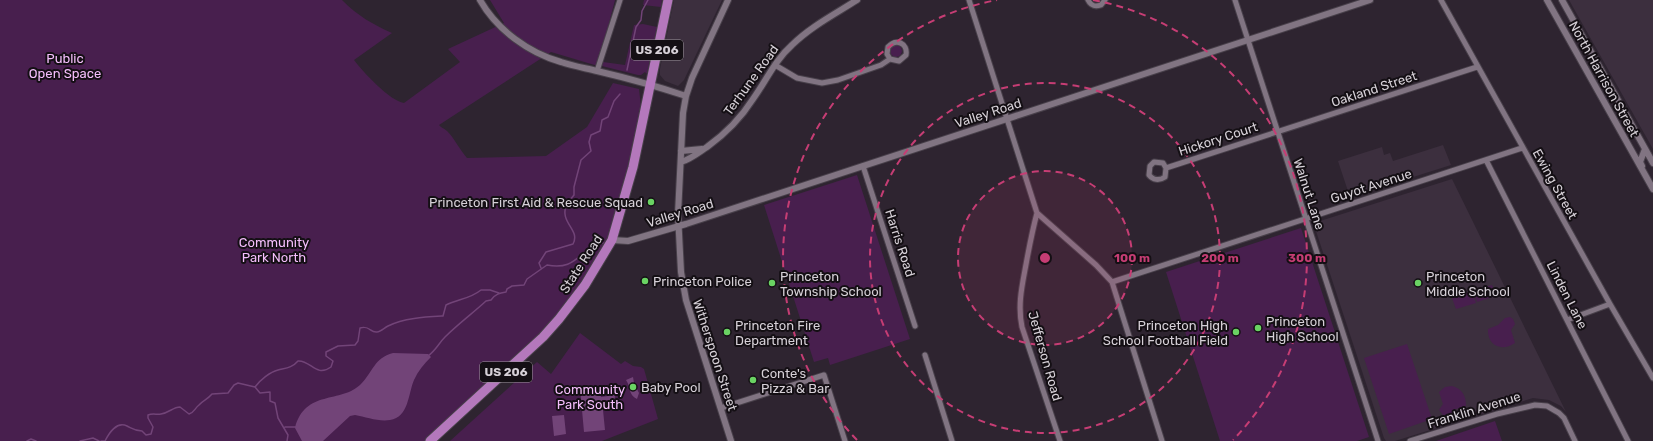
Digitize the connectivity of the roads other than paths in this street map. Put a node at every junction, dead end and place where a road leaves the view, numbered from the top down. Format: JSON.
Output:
{"nodes":[{"id":1,"x":480,"y":0,"type":"edge"},
{"id":2,"x":620,"y":0,"type":"edge"},
{"id":3,"x":668,"y":0,"type":"edge"},
{"id":4,"x":728,"y":0,"type":"edge"},
{"id":5,"x":857,"y":0,"type":"edge"},
{"id":6,"x":968,"y":0,"type":"edge"},
{"id":7,"x":1088,"y":0,"type":"edge"},
{"id":8,"x":1105,"y":0,"type":"edge"},
{"id":9,"x":1235,"y":0,"type":"edge"},
{"id":10,"x":1370,"y":0,"type":"edge"},
{"id":11,"x":1440,"y":0,"type":"edge"},
{"id":12,"x":1547,"y":0,"type":"edge"},
{"id":13,"x":1562,"y":0,"type":"edge"},
{"id":14,"x":1248,"y":40,"type":"junction"},
{"id":15,"x":890,"y":59,"type":"dead end"},
{"id":16,"x":775,"y":65,"type":"junction"},
{"id":17,"x":1477,"y":67,"type":"junction"},
{"id":18,"x":597,"y":71,"type":"junction"},
{"id":19,"x":650,"y":84,"type":"junction"},
{"id":20,"x":686,"y":96,"type":"junction"},
{"id":21,"x":1007,"y":119,"type":"junction"},
{"id":22,"x":1277,"y":132,"type":"junction"},
{"id":23,"x":705,"y":148,"type":"junction"},
{"id":24,"x":1522,"y":148,"type":"junction"},
{"id":25,"x":1645,"y":149,"type":"junction"},
{"id":26,"x":681,"y":151,"type":"junction"},
{"id":27,"x":1486,"y":160,"type":"junction"},
{"id":28,"x":681,"y":162,"type":"junction"},
{"id":29,"x":1653,"y":163,"type":"edge"},
{"id":30,"x":863,"y":166,"type":"junction"},
{"id":31,"x":1166,"y":168,"type":"dead end"},
{"id":32,"x":1642,"y":170,"type":"junction"},
{"id":33,"x":1653,"y":188,"type":"edge"},
{"id":34,"x":1037,"y":213,"type":"junction"},
{"id":35,"x":1306,"y":219,"type":"junction"},
{"id":36,"x":678,"y":226,"type":"junction"},
{"id":37,"x":612,"y":240,"type":"junction"},
{"id":38,"x":1112,"y":282,"type":"junction"},
{"id":39,"x":1610,"y":304,"type":"junction"},
{"id":40,"x":1567,"y":320,"type":"junction"},
{"id":41,"x":915,"y":326,"type":"dead end"},
{"id":42,"x":925,"y":356,"type":"dead end"},
{"id":43,"x":1653,"y":378,"type":"edge"},
{"id":44,"x":721,"y":408,"type":"junction"},
{"id":45,"x":430,"y":441,"type":"edge"},
{"id":46,"x":731,"y":441,"type":"edge"},
{"id":47,"x":845,"y":441,"type":"edge"},
{"id":48,"x":952,"y":441,"type":"edge"},
{"id":49,"x":1060,"y":441,"type":"edge"},
{"id":50,"x":1162,"y":441,"type":"edge"},
{"id":51,"x":1378,"y":441,"type":"edge"},
{"id":52,"x":1410,"y":441,"type":"edge"},
{"id":53,"x":1575,"y":441,"type":"edge"},
{"id":54,"x":1628,"y":441,"type":"edge"}],
"edges":[{"from":1,"to":18,"type":"street"},
{"from":2,"to":18,"type":"street"},
{"from":3,"to":19,"type":"highway","name":"State Road","number":"US 206"},
{"from":4,"to":20,"type":"street","name":"Witherspoon Street"},
{"from":5,"to":16,"type":"street","name":"Terhune Road"},
{"from":6,"to":21,"type":"street","name":"Jefferson Road"},
{"from":7,"to":8,"type":"street"},
{"from":9,"to":14,"type":"street","name":"Walnut Lane"},
{"from":10,"to":14,"type":"street","name":"Valley Road"},
{"from":11,"to":17,"type":"street","name":"Ewing Street"},
{"from":12,"to":32,"type":"street","name":"North Harrison Street"},
{"from":13,"to":25,"type":"street","name":"North Harrison Street"},
{"from":14,"to":21,"type":"street","name":"Valley Road"},
{"from":14,"to":22,"type":"street","name":"Walnut Lane"},
{"from":15,"to":16,"type":"street"},
{"from":16,"to":23,"type":"street","name":"Terhune Road"},
{"from":17,"to":22,"type":"street","name":"Oakland Street"},
{"from":17,"to":24,"type":"street","name":"Ewing Street"},
{"from":18,"to":19,"type":"street"},
{"from":19,"to":20,"type":"street"},
{"from":19,"to":37,"type":"highway","name":"State Road","number":"US 206"},
{"from":20,"to":26,"type":"street","name":"Witherspoon Street"},
{"from":21,"to":30,"type":"street","name":"Valley Road"},
{"from":21,"to":34,"type":"street","name":"Jefferson Road"},
{"from":22,"to":31,"type":"street","name":"Hickory Court"},
{"from":22,"to":35,"type":"street","name":"Walnut Lane"},
{"from":23,"to":26,"type":"street"},
{"from":23,"to":28,"type":"street","name":"Terhune Road"},
{"from":24,"to":27,"type":"street","name":"Guyot Avenue"},
{"from":24,"to":39,"type":"street","name":"Ewing Street"},
{"from":25,"to":29,"type":"street","name":"North Harrison Street"},
{"from":25,"to":32,"type":"street"},
{"from":26,"to":28,"type":"street","name":"Witherspoon Street"},
{"from":27,"to":35,"type":"street","name":"Guyot Avenue"},
{"from":27,"to":40,"type":"street","name":"Linden Lane"},
{"from":28,"to":36,"type":"street","name":"Witherspoon Street"},
{"from":30,"to":36,"type":"street","name":"Valley Road"},
{"from":30,"to":41,"type":"street","name":"Harris Road"},
{"from":32,"to":33,"type":"street","name":"North Harrison Street"},
{"from":34,"to":38,"type":"street"},
{"from":34,"to":49,"type":"street","name":"Jefferson Road"},
{"from":35,"to":38,"type":"street","name":"Guyot Avenue"},
{"from":35,"to":51,"type":"street","name":"Walnut Lane"},
{"from":36,"to":37,"type":"street","name":"Valley Road"},
{"from":36,"to":44,"type":"street","name":"Witherspoon Street"},
{"from":37,"to":45,"type":"highway","name":"State Road","number":"US 206"},
{"from":38,"to":50,"type":"street"},
{"from":39,"to":40,"type":"street"},
{"from":39,"to":43,"type":"street","name":"Ewing Street"},
{"from":40,"to":54,"type":"street","name":"Linden Lane"},
{"from":42,"to":48,"type":"street"},
{"from":44,"to":46,"type":"street","name":"Witherspoon Street"},
{"from":44,"to":47,"type":"street"},
{"from":52,"to":53,"type":"street","name":"Franklin Avenue"}]}
